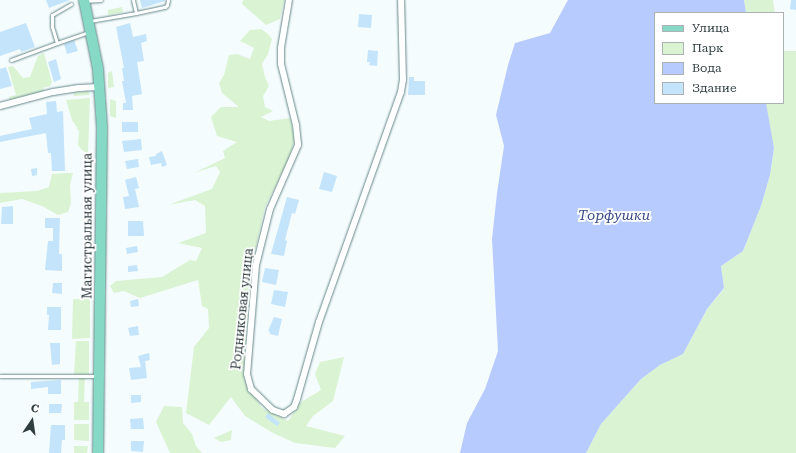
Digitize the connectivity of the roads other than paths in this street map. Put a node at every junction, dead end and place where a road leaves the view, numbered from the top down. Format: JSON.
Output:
{"nodes":[{"id":1,"x":101,"y":0,"type":"edge"},
{"id":2,"x":133,"y":0,"type":"edge"},
{"id":3,"x":168,"y":0,"type":"edge"},
{"id":4,"x":289,"y":0,"type":"edge"},
{"id":5,"x":401,"y":0,"type":"edge"},
{"id":6,"x":84,"y":1,"type":"edge"},
{"id":7,"x":71,"y":4,"type":"dead end"},
{"id":8,"x":136,"y":13,"type":"junction"},
{"id":9,"x":90,"y":26,"type":"junction"},
{"id":10,"x":57,"y":43,"type":"junction"},
{"id":11,"x":11,"y":60,"type":"dead end"},
{"id":12,"x":99,"y":87,"type":"junction"},
{"id":13,"x":0,"y":106,"type":"edge"},
{"id":14,"x":0,"y":376,"type":"edge"},
{"id":15,"x":100,"y":376,"type":"junction"},
{"id":16,"x":98,"y":453,"type":"edge"}],
"edges":[{"from":1,"to":6,"type":"lane"},
{"from":2,"to":8,"type":"lane"},
{"from":3,"to":8,"type":"lane"},
{"from":4,"to":5,"type":"street","name":"Родниковая улица"},
{"from":6,"to":9,"type":"main road","name":"Магистральная улица"},
{"from":7,"to":10,"type":"lane"},
{"from":8,"to":9,"type":"lane"},
{"from":9,"to":10,"type":"lane"},
{"from":9,"to":12,"type":"main road","name":"Магистральная улица"},
{"from":10,"to":11,"type":"lane"},
{"from":12,"to":13,"type":"street"},
{"from":12,"to":15,"type":"main road","name":"Магистральная улица"},
{"from":14,"to":15,"type":"lane"},
{"from":15,"to":16,"type":"main road","name":"Магистральная улица"}]}
